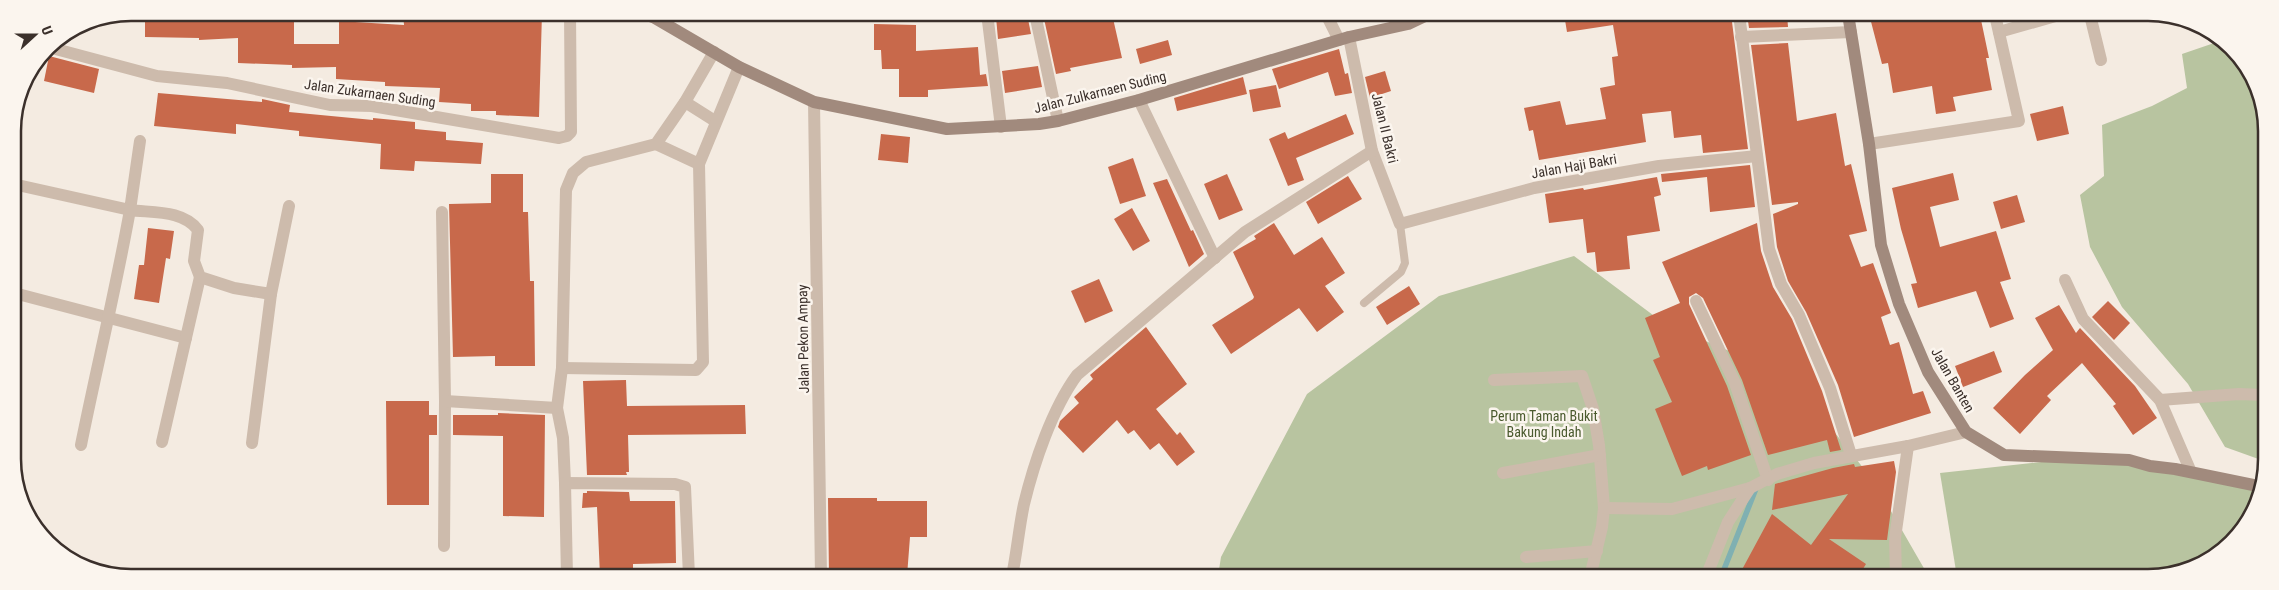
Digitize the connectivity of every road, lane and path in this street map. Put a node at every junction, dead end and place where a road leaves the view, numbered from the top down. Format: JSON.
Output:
{"nodes":[{"id":1,"x":570,"y":21,"type":"edge"},
{"id":2,"x":660,"y":21,"type":"edge"},
{"id":3,"x":988,"y":21,"type":"edge"},
{"id":4,"x":1037,"y":21,"type":"edge"},
{"id":5,"x":1331,"y":21,"type":"edge"},
{"id":6,"x":1414,"y":21,"type":"edge"},
{"id":7,"x":1740,"y":21,"type":"edge"},
{"id":8,"x":1849,"y":21,"type":"edge"},
{"id":9,"x":1996,"y":21,"type":"edge"},
{"id":10,"x":2038,"y":21,"type":"edge"},
{"id":11,"x":2091,"y":21,"type":"edge"},
{"id":12,"x":1851,"y":32,"type":"junction"},
{"id":13,"x":1999,"y":32,"type":"junction"},
{"id":14,"x":1741,"y":37,"type":"junction"},
{"id":15,"x":1344,"y":39,"type":"junction"},
{"id":16,"x":60,"y":50,"type":"edge"},
{"id":17,"x":714,"y":52,"type":"junction"},
{"id":18,"x":2101,"y":60,"type":"dead end"},
{"id":19,"x":739,"y":67,"type":"junction"},
{"id":20,"x":1139,"y":100,"type":"junction"},
{"id":21,"x":685,"y":102,"type":"junction"},
{"id":22,"x":814,"y":102,"type":"junction"},
{"id":23,"x":716,"y":121,"type":"junction"},
{"id":24,"x":1058,"y":121,"type":"junction"},
{"id":25,"x":1001,"y":126,"type":"junction"},
{"id":26,"x":140,"y":140,"type":"dead end"},
{"id":27,"x":656,"y":144,"type":"junction"},
{"id":28,"x":1869,"y":144,"type":"junction"},
{"id":29,"x":1372,"y":151,"type":"junction"},
{"id":30,"x":1757,"y":156,"type":"junction"},
{"id":31,"x":699,"y":164,"type":"junction"},
{"id":32,"x":21,"y":186,"type":"edge"},
{"id":33,"x":289,"y":206,"type":"dead end"},
{"id":34,"x":130,"y":210,"type":"junction"},
{"id":35,"x":442,"y":212,"type":"dead end"},
{"id":36,"x":1400,"y":224,"type":"junction"},
{"id":37,"x":1214,"y":258,"type":"junction"},
{"id":38,"x":200,"y":277,"type":"junction"},
{"id":39,"x":2065,"y":280,"type":"dead end"},
{"id":40,"x":271,"y":294,"type":"junction"},
{"id":41,"x":21,"y":295,"type":"edge"},
{"id":42,"x":1696,"y":301,"type":"dead end"},
{"id":43,"x":1364,"y":303,"type":"dead end"},
{"id":44,"x":107,"y":317,"type":"junction"},
{"id":45,"x":186,"y":338,"type":"junction"},
{"id":46,"x":562,"y":368,"type":"junction"},
{"id":47,"x":1494,"y":380,"type":"dead end"},
{"id":48,"x":2258,"y":395,"type":"edge"},
{"id":49,"x":2160,"y":400,"type":"junction"},
{"id":50,"x":445,"y":401,"type":"junction"},
{"id":51,"x":556,"y":408,"type":"junction"},
{"id":52,"x":1966,"y":432,"type":"junction"},
{"id":53,"x":162,"y":442,"type":"dead end"},
{"id":54,"x":252,"y":443,"type":"dead end"},
{"id":55,"x":81,"y":445,"type":"dead end"},
{"id":56,"x":1908,"y":446,"type":"junction"},
{"id":57,"x":1600,"y":455,"type":"junction"},
{"id":58,"x":1851,"y":455,"type":"junction"},
{"id":59,"x":2190,"y":472,"type":"junction"},
{"id":60,"x":1503,"y":473,"type":"dead end"},
{"id":61,"x":1768,"y":480,"type":"junction"},
{"id":62,"x":565,"y":483,"type":"junction"},
{"id":63,"x":2255,"y":485,"type":"edge"},
{"id":64,"x":1750,"y":488,"type":"junction"},
{"id":65,"x":1604,"y":508,"type":"junction"},
{"id":66,"x":444,"y":546,"type":"dead end"},
{"id":67,"x":1596,"y":551,"type":"junction"},
{"id":68,"x":1526,"y":558,"type":"dead end"},
{"id":69,"x":567,"y":569,"type":"edge"},
{"id":70,"x":690,"y":569,"type":"edge"},
{"id":71,"x":821,"y":569,"type":"edge"},
{"id":72,"x":1013,"y":569,"type":"edge"},
{"id":73,"x":1592,"y":569,"type":"edge"},
{"id":74,"x":1709,"y":569,"type":"edge"},
{"id":75,"x":1896,"y":569,"type":"edge"}],
"edges":[{"from":1,"to":16,"type":"street","name":"Jalan Zukarnaen Suding"},
{"from":2,"to":17,"type":"street","name":"Jalan Zulkarnaen Suding"},
{"from":3,"to":25,"type":"street"},
{"from":4,"to":24,"type":"street"},
{"from":5,"to":15,"type":"street","name":"Jalan II Bakri"},
{"from":6,"to":15,"type":"street","name":"Jalan Zulkarnaen Suding"},
{"from":7,"to":14,"type":"street"},
{"from":8,"to":12,"type":"street","name":"Jalan Banten"},
{"from":9,"to":13,"type":"street"},
{"from":10,"to":13,"type":"street"},
{"from":11,"to":18,"type":"street"},
{"from":12,"to":14,"type":"street"},
{"from":12,"to":28,"type":"street","name":"Jalan Banten"},
{"from":13,"to":28,"type":"street"},
{"from":14,"to":30,"type":"street"},
{"from":15,"to":20,"type":"street","name":"Jalan Zulkarnaen Suding"},
{"from":15,"to":29,"type":"street","name":"Jalan II Bakri"},
{"from":17,"to":19,"type":"street","name":"Jalan Zulkarnaen Suding"},
{"from":17,"to":21,"type":"street"},
{"from":19,"to":22,"type":"street","name":"Jalan Zulkarnaen Suding"},
{"from":19,"to":23,"type":"street"},
{"from":20,"to":24,"type":"street","name":"Jalan Zulkarnaen Suding"},
{"from":20,"to":37,"type":"street"},
{"from":21,"to":23,"type":"street"},
{"from":21,"to":27,"type":"street"},
{"from":22,"to":25,"type":"street","name":"Jalan Zulkarnaen Suding"},
{"from":22,"to":71,"type":"street","name":"Jalan Pekon Ampay"},
{"from":23,"to":31,"type":"street"},
{"from":24,"to":25,"type":"street","name":"Jalan Zulkarnaen Suding"},
{"from":26,"to":34,"type":"street"},
{"from":27,"to":31,"type":"street"},
{"from":27,"to":46,"type":"street"},
{"from":28,"to":52,"type":"street","name":"Jalan Banten"},
{"from":29,"to":36,"type":"street","name":"Jalan II Bakri"},
{"from":29,"to":37,"type":"street"},
{"from":30,"to":36,"type":"street","name":"Jalan Haji Bakri"},
{"from":30,"to":58,"type":"street"},
{"from":31,"to":46,"type":"street"},
{"from":32,"to":34,"type":"street"},
{"from":33,"to":40,"type":"street"},
{"from":34,"to":38,"type":"street"},
{"from":34,"to":44,"type":"street"},
{"from":35,"to":50,"type":"street"},
{"from":36,"to":43,"type":"lane"},
{"from":37,"to":72,"type":"street"},
{"from":38,"to":40,"type":"street"},
{"from":38,"to":45,"type":"street"},
{"from":39,"to":49,"type":"street"},
{"from":40,"to":54,"type":"street"},
{"from":41,"to":44,"type":"street"},
{"from":42,"to":61,"type":"street"},
{"from":44,"to":45,"type":"street"},
{"from":44,"to":55,"type":"street"},
{"from":45,"to":53,"type":"street"},
{"from":46,"to":51,"type":"street"},
{"from":47,"to":57,"type":"street"},
{"from":48,"to":49,"type":"street"},
{"from":49,"to":59,"type":"street"},
{"from":50,"to":51,"type":"street"},
{"from":50,"to":66,"type":"street"},
{"from":51,"to":62,"type":"street"},
{"from":52,"to":56,"type":"street"},
{"from":52,"to":59,"type":"street","name":"Jalan Banten"},
{"from":56,"to":58,"type":"street"},
{"from":56,"to":75,"type":"street"},
{"from":57,"to":60,"type":"street"},
{"from":57,"to":65,"type":"street"},
{"from":58,"to":61,"type":"street"},
{"from":59,"to":63,"type":"street","name":"Jalan Banten"},
{"from":61,"to":64,"type":"street"},
{"from":62,"to":69,"type":"street"},
{"from":62,"to":70,"type":"street"},
{"from":64,"to":65,"type":"street"},
{"from":64,"to":74,"type":"street"},
{"from":65,"to":67,"type":"street"},
{"from":67,"to":68,"type":"street"},
{"from":67,"to":73,"type":"street"}]}
